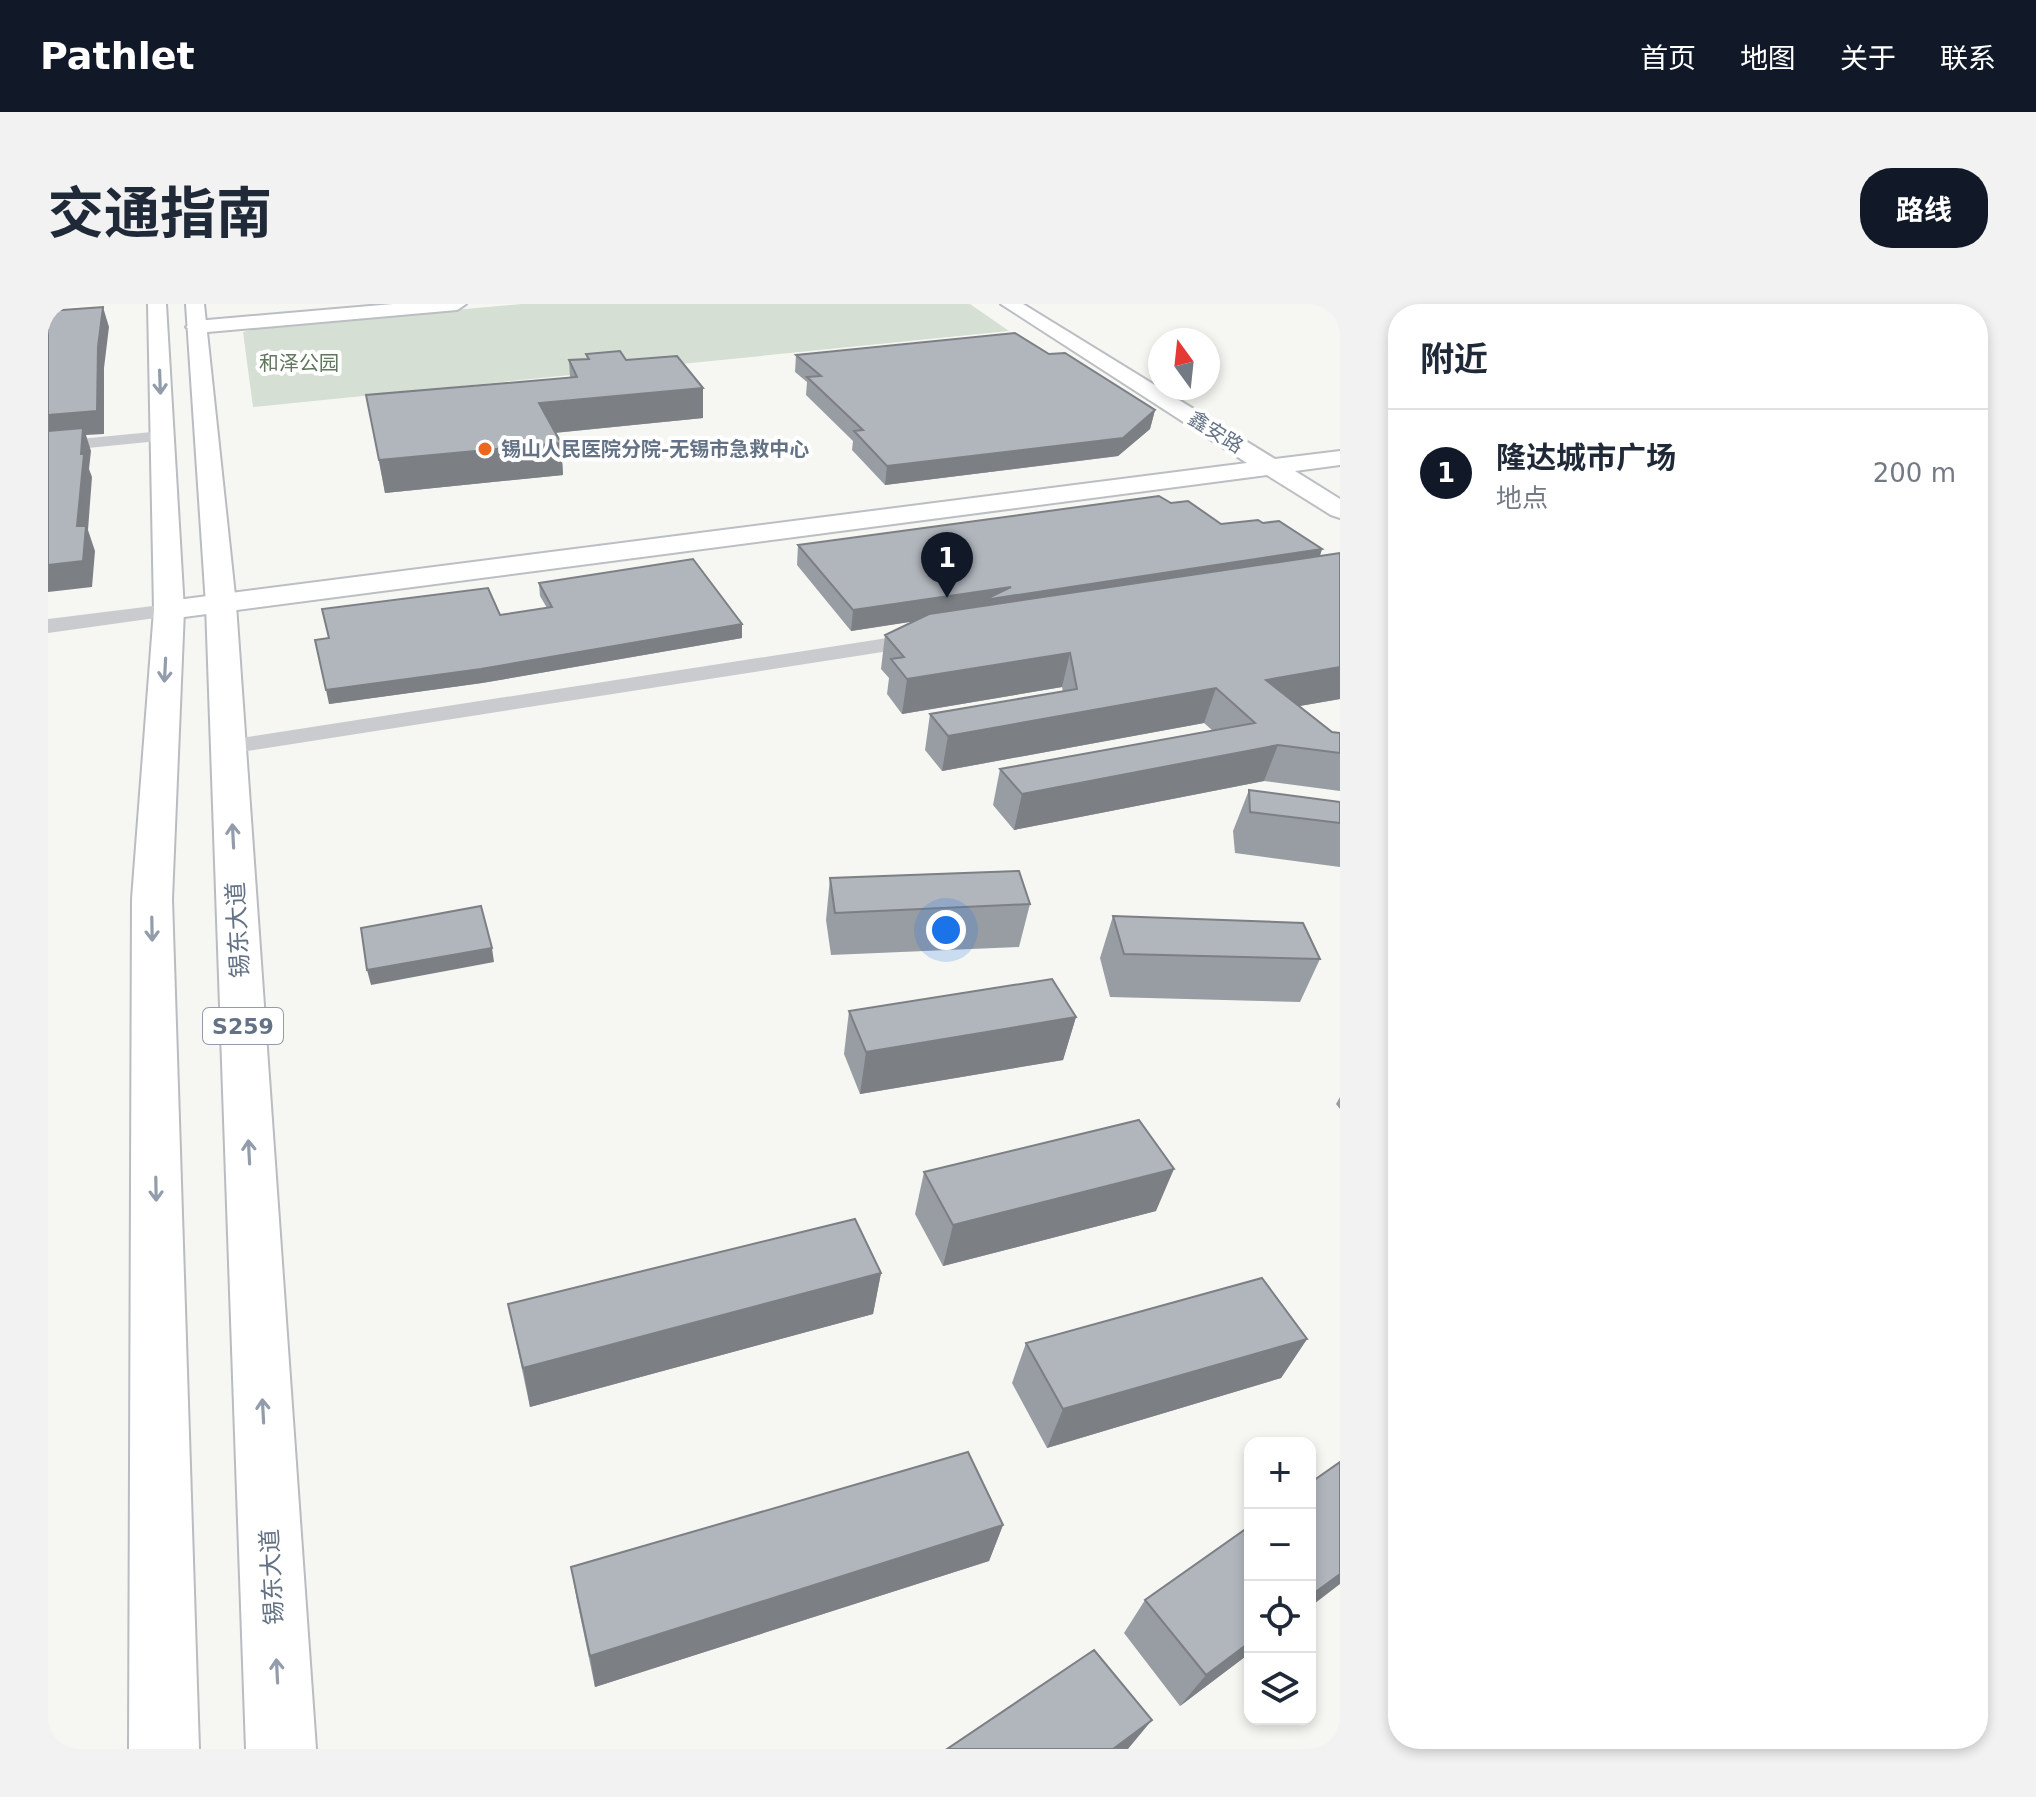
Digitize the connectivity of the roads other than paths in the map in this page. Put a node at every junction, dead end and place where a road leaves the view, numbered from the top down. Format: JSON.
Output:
{"nodes":[{"id":1,"x":157,"y":304,"type":"edge"},
{"id":2,"x":457,"y":304,"type":"edge"},
{"id":3,"x":1010,"y":304,"type":"edge"},
{"id":4,"x":196,"y":315,"type":"edge"},
{"id":5,"x":162,"y":436,"type":"junction"},
{"id":6,"x":48,"y":447,"type":"edge"},
{"id":7,"x":1340,"y":458,"type":"edge"},
{"id":8,"x":1272,"y":467,"type":"junction"},
{"id":9,"x":1340,"y":510,"type":"edge"},
{"id":10,"x":221,"y":605,"type":"junction"},
{"id":11,"x":169,"y":610,"type":"junction"},
{"id":12,"x":48,"y":626,"type":"edge"},
{"id":13,"x":946,"y":636,"type":"edge"},
{"id":14,"x":228,"y":747,"type":"junction"},
{"id":15,"x":164,"y":1749,"type":"edge"},
{"id":16,"x":281,"y":1749,"type":"edge"}],
"edges":[{"from":1,"to":5,"type":"main road","one_way":true},
{"from":2,"to":4,"type":"main road"},
{"from":3,"to":8,"type":"main road","name":"鑫安路"},
{"from":4,"to":10,"type":"main road","name":"锡东大道","number":"S259"},
{"from":5,"to":6,"type":"street"},
{"from":5,"to":11,"type":"main road"},
{"from":7,"to":8,"type":"main road"},
{"from":8,"to":9,"type":"main road","name":"鑫安路"},
{"from":8,"to":10,"type":"main road"},
{"from":10,"to":11,"type":"main road"},
{"from":10,"to":14,"type":"main road","name":"锡东大道","number":"S259"},
{"from":11,"to":12,"type":"street"},
{"from":11,"to":15,"type":"main road","one_way":true},
{"from":13,"to":14,"type":"street"},
{"from":16,"to":14,"type":"main road","name":"锡东大道","number":"S259","one_way":true}]}
